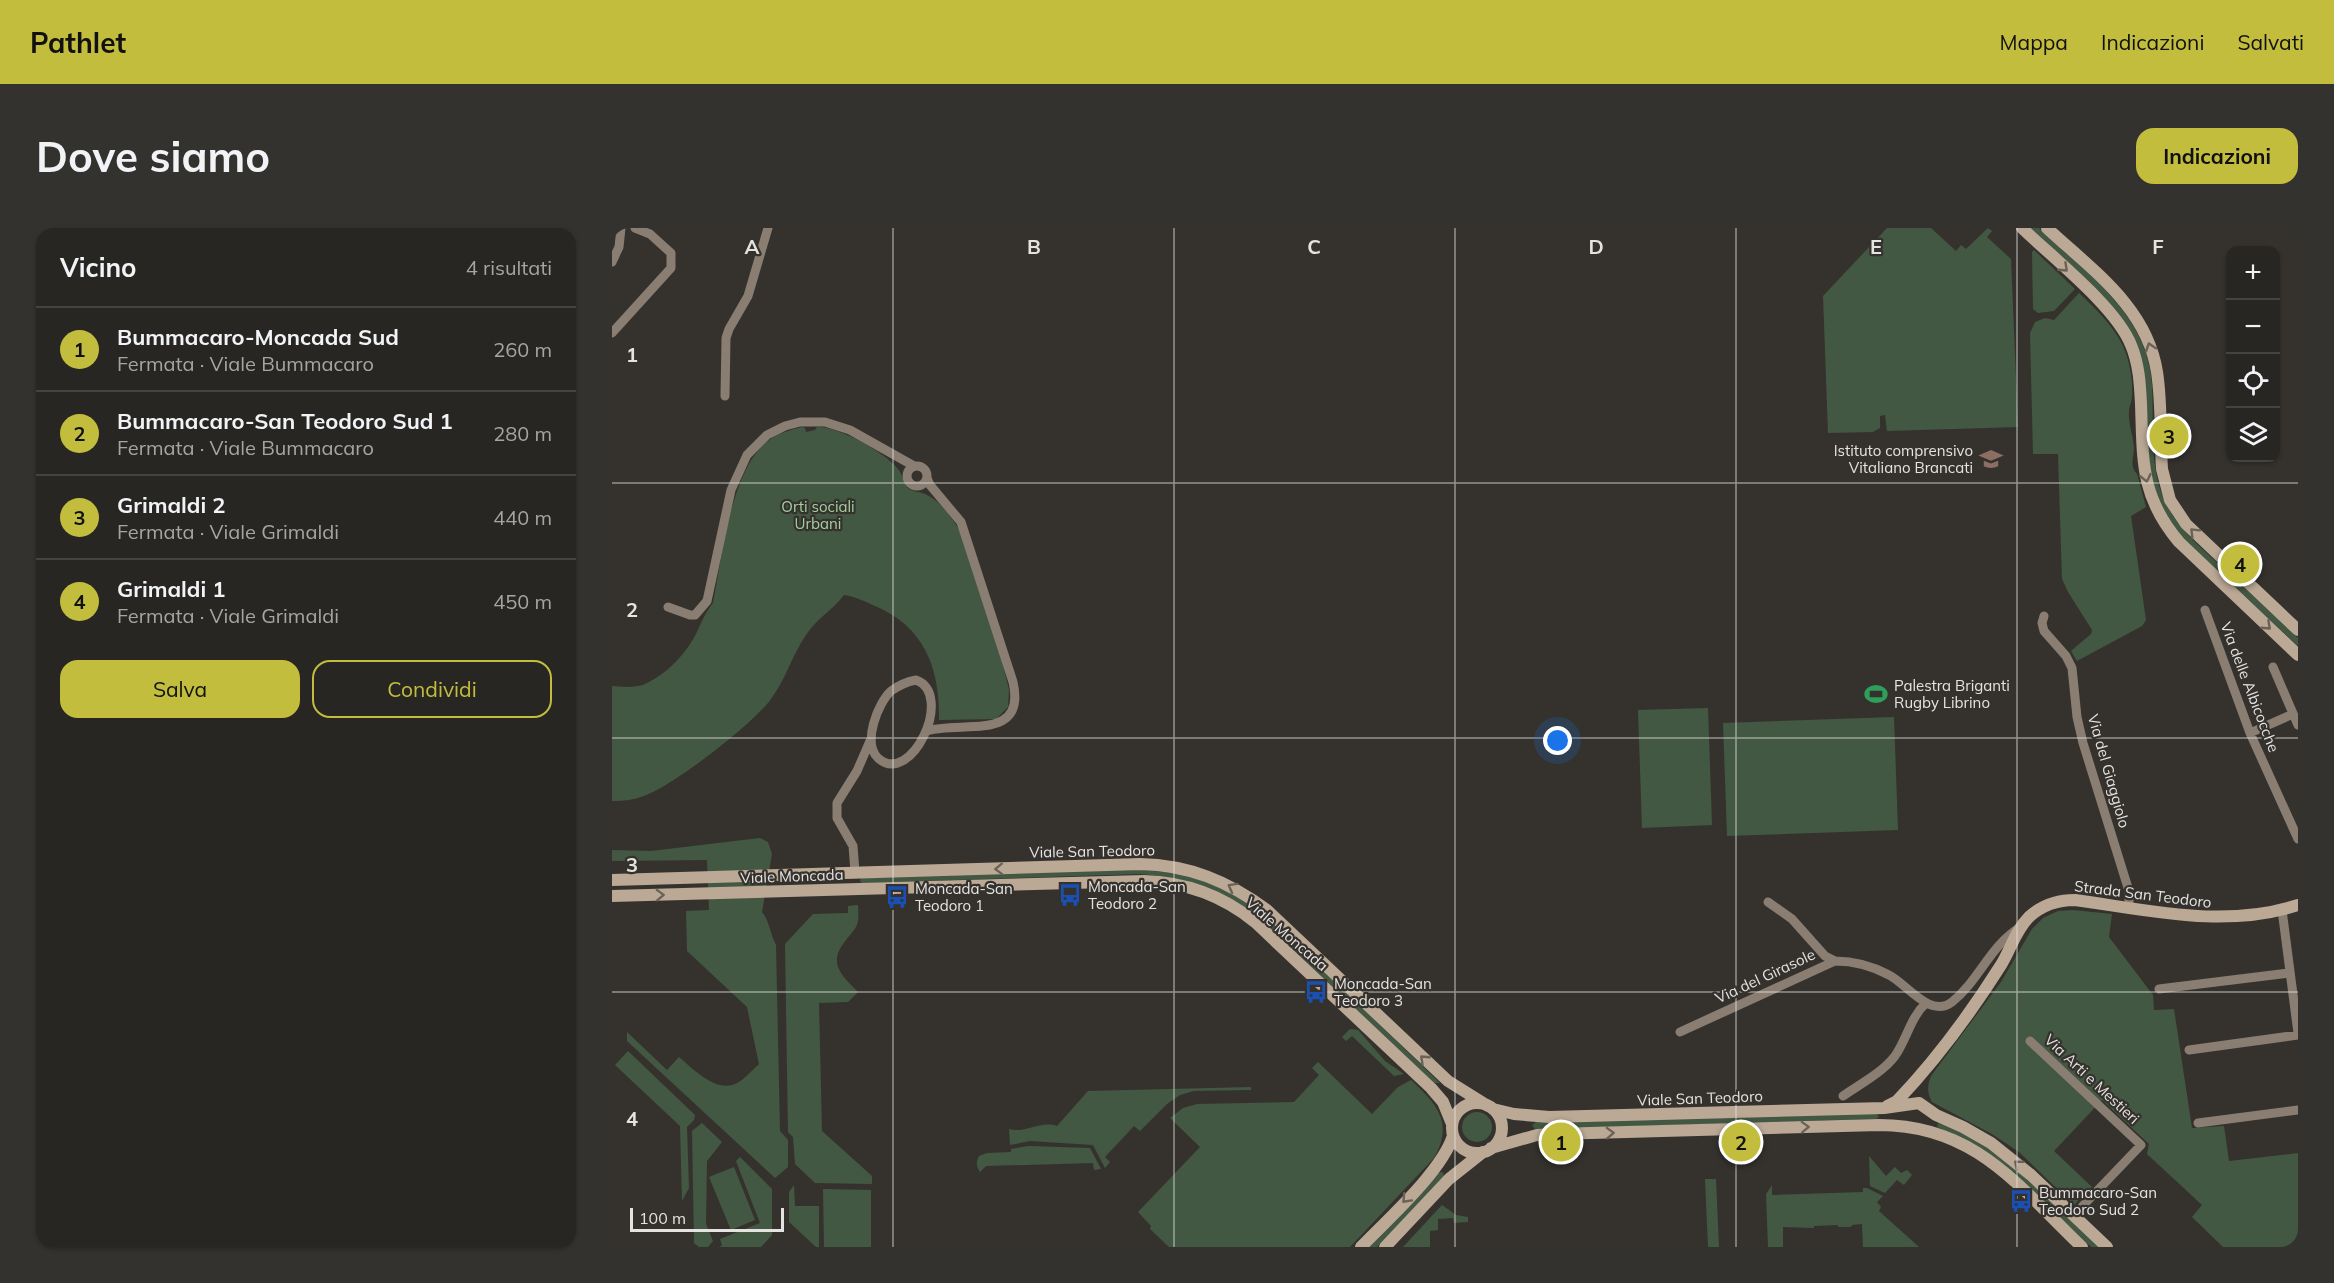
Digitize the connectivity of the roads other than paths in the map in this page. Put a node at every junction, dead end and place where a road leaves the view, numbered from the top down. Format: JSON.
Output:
{"nodes":[{"id":1,"x":621,"y":228,"type":"edge"},
{"id":2,"x":635,"y":228,"type":"edge"},
{"id":3,"x":768,"y":228,"type":"edge"},
{"id":4,"x":2022,"y":228,"type":"edge"},
{"id":5,"x":2047,"y":228,"type":"edge"},
{"id":6,"x":612,"y":262,"type":"edge"},
{"id":7,"x":612,"y":333,"type":"edge"},
{"id":8,"x":725,"y":396,"type":"dead end"},
{"id":9,"x":910,"y":470,"type":"junction"},
{"id":10,"x":927,"y":478,"type":"junction"},
{"id":11,"x":915,"y":486,"type":"junction"},
{"id":12,"x":939,"y":496,"type":"junction"},
{"id":13,"x":668,"y":606,"type":"dead end"},
{"id":14,"x":2205,"y":610,"type":"dead end"},
{"id":15,"x":2044,"y":616,"type":"dead end"},
{"id":16,"x":2298,"y":630,"type":"edge"},
{"id":17,"x":2298,"y":655,"type":"edge"},
{"id":18,"x":2273,"y":667,"type":"dead end"},
{"id":19,"x":2293,"y":714,"type":"junction"},
{"id":20,"x":930,"y":716,"type":"junction"},
{"id":21,"x":2298,"y":725,"type":"edge"},
{"id":22,"x":950,"y":726,"type":"junction"},
{"id":23,"x":926,"y":731,"type":"junction"},
{"id":24,"x":2250,"y":733,"type":"junction"},
{"id":25,"x":872,"y":738,"type":"junction"},
{"id":26,"x":881,"y":760,"type":"junction"},
{"id":27,"x":857,"y":771,"type":"junction"},
{"id":28,"x":2298,"y":839,"type":"edge"},
{"id":29,"x":855,"y":872,"type":"junction"},
{"id":30,"x":816,"y":874,"type":"junction"},
{"id":31,"x":612,"y":880,"type":"edge"},
{"id":32,"x":855,"y":889,"type":"junction"},
{"id":33,"x":816,"y":890,"type":"junction"},
{"id":34,"x":612,"y":896,"type":"edge"},
{"id":35,"x":1768,"y":902,"type":"dead end"},
{"id":36,"x":2298,"y":905,"type":"edge"},
{"id":37,"x":2129,"y":907,"type":"junction"},
{"id":38,"x":2282,"y":910,"type":"junction"},
{"id":39,"x":2020,"y":927,"type":"junction"},
{"id":40,"x":1835,"y":961,"type":"junction"},
{"id":41,"x":2289,"y":973,"type":"junction"},
{"id":42,"x":2159,"y":989,"type":"dead end"},
{"id":43,"x":1926,"y":1003,"type":"junction"},
{"id":44,"x":1680,"y":1032,"type":"dead end"},
{"id":45,"x":2298,"y":1034,"type":"edge"},
{"id":46,"x":2030,"y":1041,"type":"dead end"},
{"id":47,"x":2189,"y":1050,"type":"dead end"},
{"id":48,"x":1927,"y":1070,"type":"junction"},
{"id":49,"x":1444,"y":1077,"type":"junction"},
{"id":50,"x":1915,"y":1083,"type":"junction"},
{"id":51,"x":1431,"y":1088,"type":"junction"},
{"id":52,"x":1843,"y":1096,"type":"dead end"},
{"id":53,"x":1909,"y":1104,"type":"junction"},
{"id":54,"x":1490,"y":1107,"type":"junction"},
{"id":55,"x":1925,"y":1107,"type":"junction"},
{"id":56,"x":1884,"y":1108,"type":"junction"},
{"id":57,"x":2298,"y":1110,"type":"edge"},
{"id":58,"x":1532,"y":1117,"type":"junction"},
{"id":59,"x":2198,"y":1123,"type":"dead end"},
{"id":60,"x":1913,"y":1128,"type":"junction"},
{"id":61,"x":1453,"y":1130,"type":"junction"},
{"id":62,"x":1537,"y":1135,"type":"junction"},
{"id":63,"x":1488,"y":1150,"type":"junction"},
{"id":64,"x":1435,"y":1169,"type":"junction"},
{"id":65,"x":1449,"y":1179,"type":"junction"},
{"id":66,"x":2074,"y":1215,"type":"junction"},
{"id":67,"x":1361,"y":1247,"type":"edge"},
{"id":68,"x":1384,"y":1247,"type":"edge"},
{"id":69,"x":2082,"y":1247,"type":"edge"},
{"id":70,"x":2107,"y":1247,"type":"edge"}],
"edges":[{"from":1,"to":6,"type":"street"},
{"from":2,"to":7,"type":"street"},
{"from":3,"to":8,"type":"street"},
{"from":4,"to":17,"type":"main road","one_way":true},
{"from":16,"to":5,"type":"main road","one_way":true},
{"from":9,"to":10,"type":"street"},
{"from":9,"to":11,"type":"street"},
{"from":9,"to":13,"type":"street"},
{"from":10,"to":11,"type":"street"},
{"from":10,"to":12,"type":"street"},
{"from":11,"to":12,"type":"street"},
{"from":12,"to":22,"type":"street"},
{"from":14,"to":24,"type":"street","name":"Via delle Albicocche"},
{"from":15,"to":37,"type":"street","name":"Via del Giaggiolo"},
{"from":18,"to":19,"type":"street"},
{"from":19,"to":21,"type":"street"},
{"from":19,"to":24,"type":"street"},
{"from":20,"to":22,"type":"street"},
{"from":20,"to":23,"type":"street"},
{"from":20,"to":25,"type":"street"},
{"from":22,"to":23,"type":"street"},
{"from":23,"to":26,"type":"street"},
{"from":24,"to":28,"type":"street","name":"Via delle Albicocche"},
{"from":25,"to":26,"type":"street"},
{"from":25,"to":27,"type":"street"},
{"from":26,"to":27,"type":"street"},
{"from":27,"to":29,"type":"street"},
{"from":29,"to":30,"type":"main road","name":"Viale San Teodoro"},
{"from":29,"to":32,"type":"main road"},
{"from":49,"to":29,"type":"main road","name":"Viale San Teodoro","one_way":true},
{"from":30,"to":31,"type":"main road","name":"Viale San Teodoro"},
{"from":30,"to":33,"type":"main road"},
{"from":32,"to":33,"type":"main road","name":"Viale Moncada"},
{"from":32,"to":51,"type":"main road","name":"Viale Moncada"},
{"from":34,"to":33,"type":"main road","name":"Viale Moncada","one_way":true},
{"from":35,"to":40,"type":"street"},
{"from":36,"to":38,"type":"main road","name":"Strada San Teodoro"},
{"from":37,"to":38,"type":"main road","name":"Strada San Teodoro"},
{"from":37,"to":39,"type":"main road","name":"Strada San Teodoro"},
{"from":38,"to":41,"type":"street"},
{"from":39,"to":43,"type":"street"},
{"from":39,"to":48,"type":"main road","name":"Strada San Teodoro"},
{"from":40,"to":43,"type":"street","name":"Via del Girasole"},
{"from":40,"to":44,"type":"street","name":"Via del Girasole"},
{"from":41,"to":42,"type":"street"},
{"from":41,"to":45,"type":"street"},
{"from":43,"to":52,"type":"street"},
{"from":45,"to":47,"type":"street"},
{"from":46,"to":66,"type":"street","name":"Via Arti e Mestieri"},
{"from":48,"to":50,"type":"main road","name":"Strada San Teodoro"},
{"from":48,"to":55,"type":"main road"},
{"from":49,"to":51,"type":"main road"},
{"from":49,"to":54,"type":"main road","name":"Viale San Teodoro"},
{"from":50,"to":53,"type":"main road"},
{"from":50,"to":56,"type":"main road","name":"Strada San Teodoro"},
{"from":51,"to":61,"type":"main road","name":"Viale Moncada"},
{"from":53,"to":55,"type":"main road"},
{"from":53,"to":56,"type":"main road","name":"Viale San Teodoro"},
{"from":53,"to":60,"type":"main road"},
{"from":54,"to":58,"type":"main road","name":"Viale San Teodoro"},
{"from":54,"to":61,"type":"main road"},
{"from":54,"to":63,"type":"main road"},
{"from":55,"to":60,"type":"main road"},
{"from":66,"to":55,"type":"main road","one_way":true},
{"from":56,"to":58,"type":"main road","name":"Viale San Teodoro"},
{"from":57,"to":59,"type":"street"},
{"from":58,"to":62,"type":"main road"},
{"from":62,"to":60,"type":"main road","one_way":true},
{"from":60,"to":69,"type":"main road"},
{"from":61,"to":63,"type":"main road"},
{"from":61,"to":64,"type":"main road"},
{"from":62,"to":63,"type":"main road"},
{"from":63,"to":65,"type":"main road"},
{"from":64,"to":65,"type":"main road"},
{"from":64,"to":67,"type":"main road","one_way":true},
{"from":65,"to":68,"type":"main road"},
{"from":66,"to":70,"type":"main road"}]}
